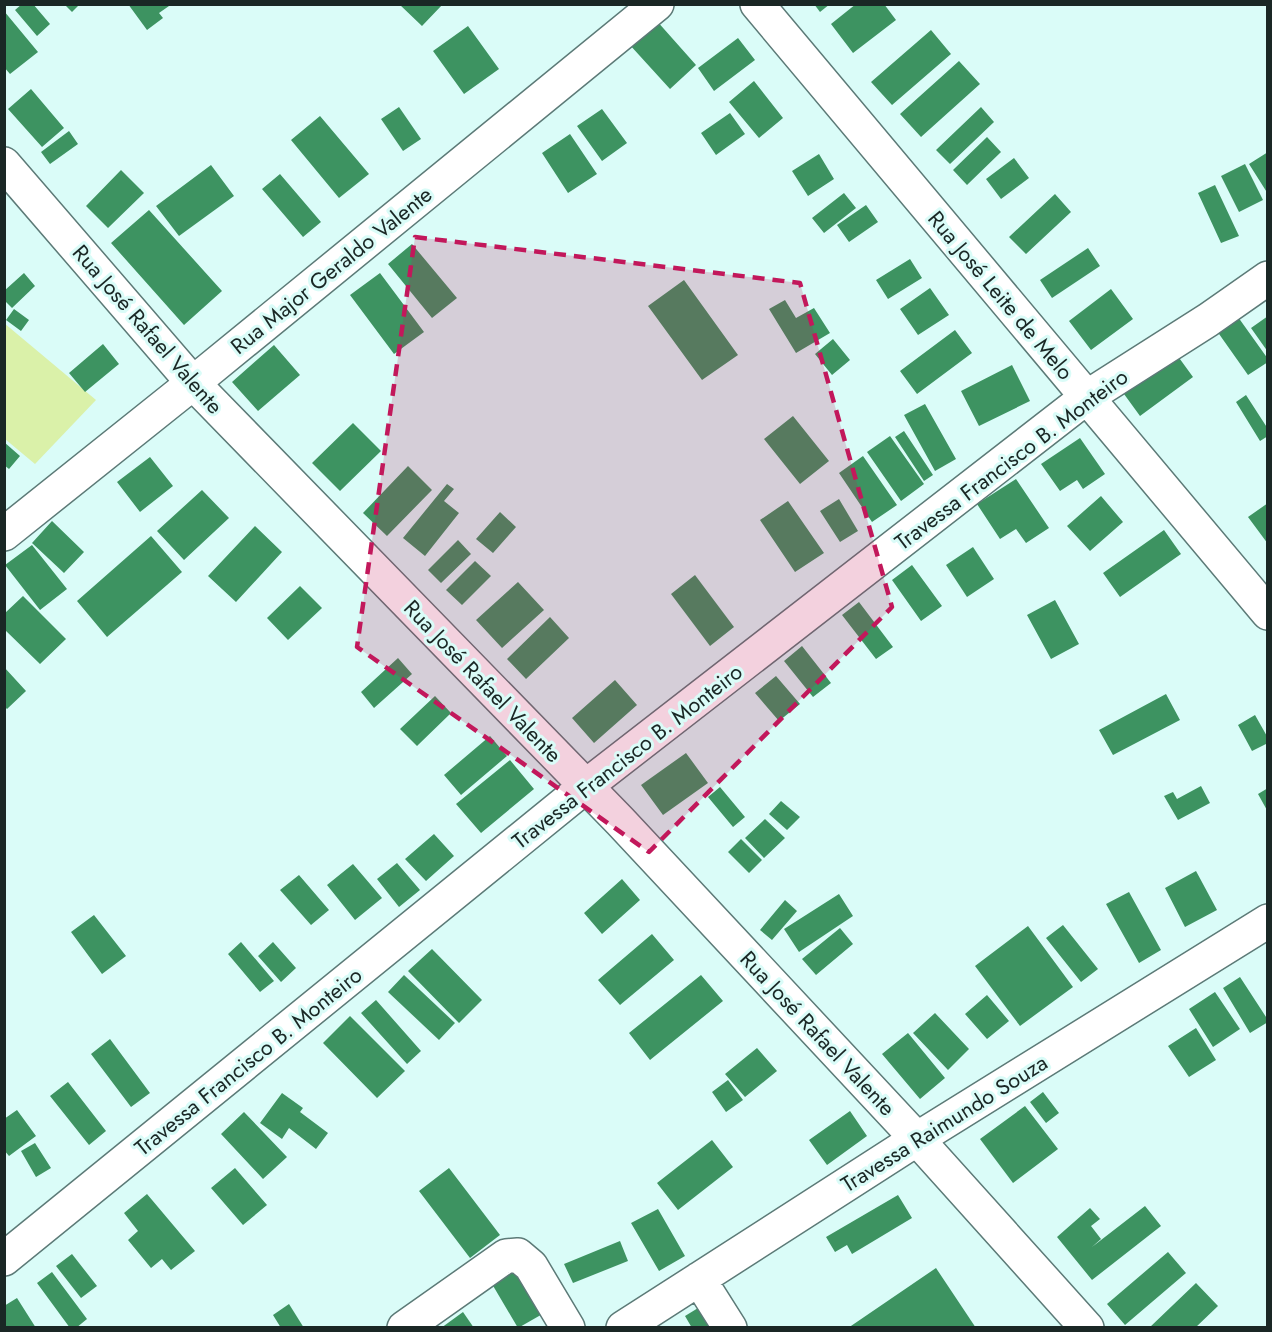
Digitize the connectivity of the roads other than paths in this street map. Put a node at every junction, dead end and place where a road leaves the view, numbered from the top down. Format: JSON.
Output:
{"nodes":[{"id":1,"x":657,"y":4,"type":"edge"},
{"id":2,"x":757,"y":4,"type":"edge"},
{"id":3,"x":4,"y":164,"type":"edge"},
{"id":4,"x":1268,"y":278,"type":"edge"},
{"id":5,"x":193,"y":383,"type":"junction"},
{"id":6,"x":1087,"y":397,"type":"junction"},
{"id":7,"x":4,"y":534,"type":"edge"},
{"id":8,"x":1268,"y":613,"type":"edge"},
{"id":9,"x":586,"y":786,"type":"junction"},
{"id":10,"x":1268,"y":921,"type":"edge"},
{"id":11,"x":917,"y":1139,"type":"junction"},
{"id":12,"x":4,"y":1258,"type":"edge"},
{"id":13,"x":699,"y":1279,"type":"junction"},
{"id":14,"x":404,"y":1328,"type":"edge"},
{"id":15,"x":568,"y":1328,"type":"edge"},
{"id":16,"x":623,"y":1328,"type":"edge"},
{"id":17,"x":730,"y":1328,"type":"edge"},
{"id":18,"x":1087,"y":1328,"type":"edge"}],
"edges":[{"from":1,"to":5,"type":"street","name":"Rua Major Geraldo Valente"},
{"from":2,"to":6,"type":"street","name":"Rua José Leite de Melo"},
{"from":3,"to":5,"type":"street","name":"Rua José Rafael Valente"},
{"from":4,"to":6,"type":"street","name":"Travessa Francisco B. Monteiro"},
{"from":5,"to":7,"type":"street","name":"Rua Major Geraldo Valente"},
{"from":5,"to":9,"type":"street","name":"Rua José Rafael Valente"},
{"from":6,"to":8,"type":"street","name":"Rua José Leite de Melo"},
{"from":6,"to":9,"type":"street","name":"Travessa Francisco B. Monteiro"},
{"from":9,"to":11,"type":"street","name":"Rua José Rafael Valente"},
{"from":9,"to":12,"type":"street","name":"Travessa Francisco B. Monteiro"},
{"from":10,"to":11,"type":"street","name":"Travessa Raimundo Souza"},
{"from":11,"to":13,"type":"street","name":"Travessa Raimundo Souza"},
{"from":11,"to":18,"type":"street","name":"Rua José Rafael Valente"},
{"from":13,"to":16,"type":"street","name":"Travessa Raimundo Souza"},
{"from":13,"to":17,"type":"street"},
{"from":14,"to":15,"type":"street"}]}
